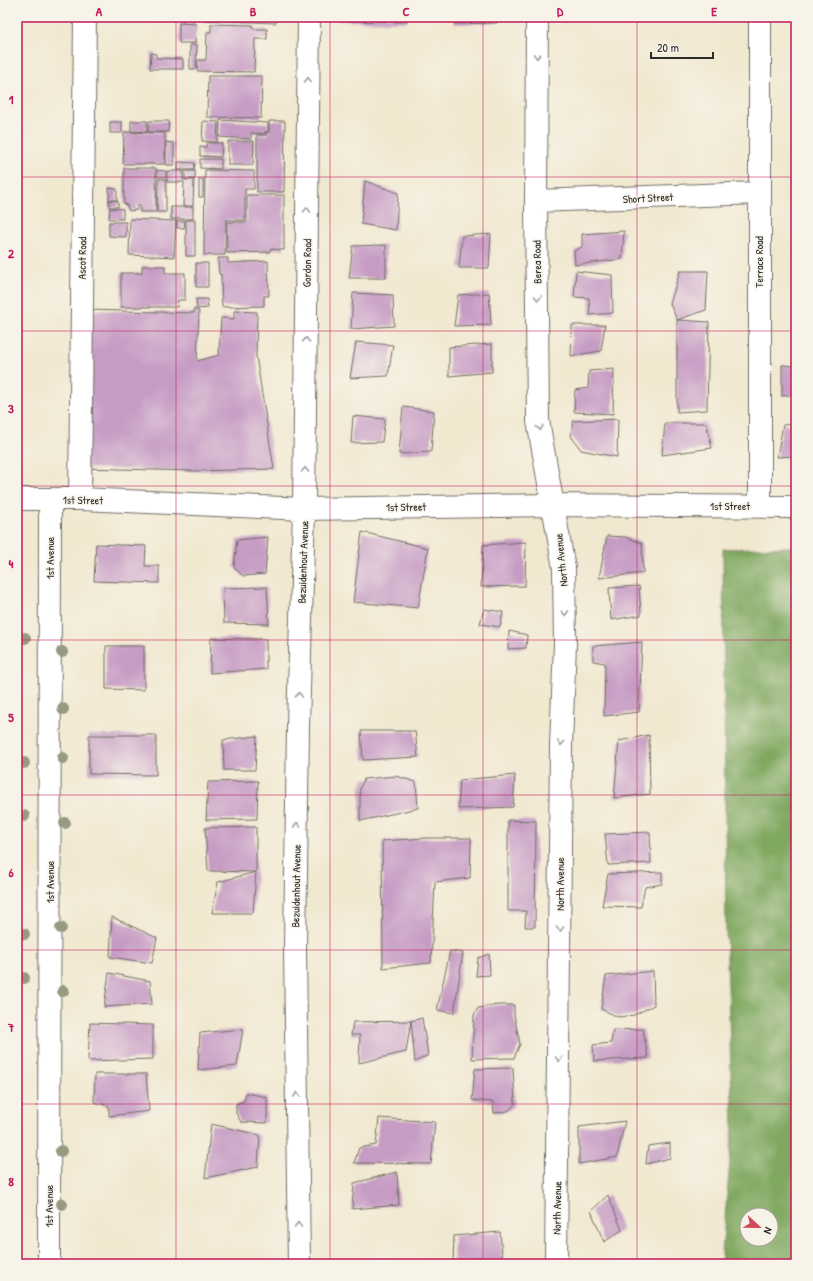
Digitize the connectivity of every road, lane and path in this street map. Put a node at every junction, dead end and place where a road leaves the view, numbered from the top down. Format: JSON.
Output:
{"nodes":[{"id":1,"x":85,"y":17,"type":"edge"},
{"id":2,"x":309,"y":17,"type":"edge"},
{"id":3,"x":537,"y":17,"type":"edge"},
{"id":4,"x":760,"y":17,"type":"edge"},
{"id":5,"x":759,"y":192,"type":"junction"},
{"id":6,"x":536,"y":201,"type":"junction"},
{"id":7,"x":17,"y":499,"type":"edge"},
{"id":8,"x":50,"y":499,"type":"junction"},
{"id":9,"x":80,"y":499,"type":"junction"},
{"id":10,"x":554,"y":505,"type":"junction"},
{"id":11,"x":760,"y":506,"type":"junction"},
{"id":12,"x":796,"y":507,"type":"edge"},
{"id":13,"x":304,"y":509,"type":"junction"},
{"id":14,"x":50,"y":1264,"type":"edge"},
{"id":15,"x":298,"y":1264,"type":"edge"},
{"id":16,"x":556,"y":1264,"type":"edge"}],
"edges":[{"from":1,"to":9,"type":"street","name":"Ascot Road"},
{"from":13,"to":2,"type":"street","name":"Gordon Road","one_way":true},
{"from":3,"to":6,"type":"street","name":"Berea Road","one_way":true},
{"from":4,"to":5,"type":"street","name":"Terrace Road"},
{"from":5,"to":6,"type":"street","name":"Short Street"},
{"from":5,"to":11,"type":"street","name":"Terrace Road"},
{"from":6,"to":10,"type":"street","name":"Berea Road","one_way":true},
{"from":7,"to":8,"type":"street","name":"1st Street"},
{"from":8,"to":9,"type":"street","name":"1st Street"},
{"from":8,"to":14,"type":"street","name":"1st Avenue"},
{"from":9,"to":13,"type":"street","name":"1st Street"},
{"from":10,"to":11,"type":"street","name":"1st Street"},
{"from":10,"to":13,"type":"street","name":"1st Street"},
{"from":10,"to":16,"type":"street","name":"North Avenue","one_way":true},
{"from":11,"to":12,"type":"street","name":"1st Street"},
{"from":15,"to":13,"type":"street","name":"Bezuidenhout Avenue","one_way":true}]}
